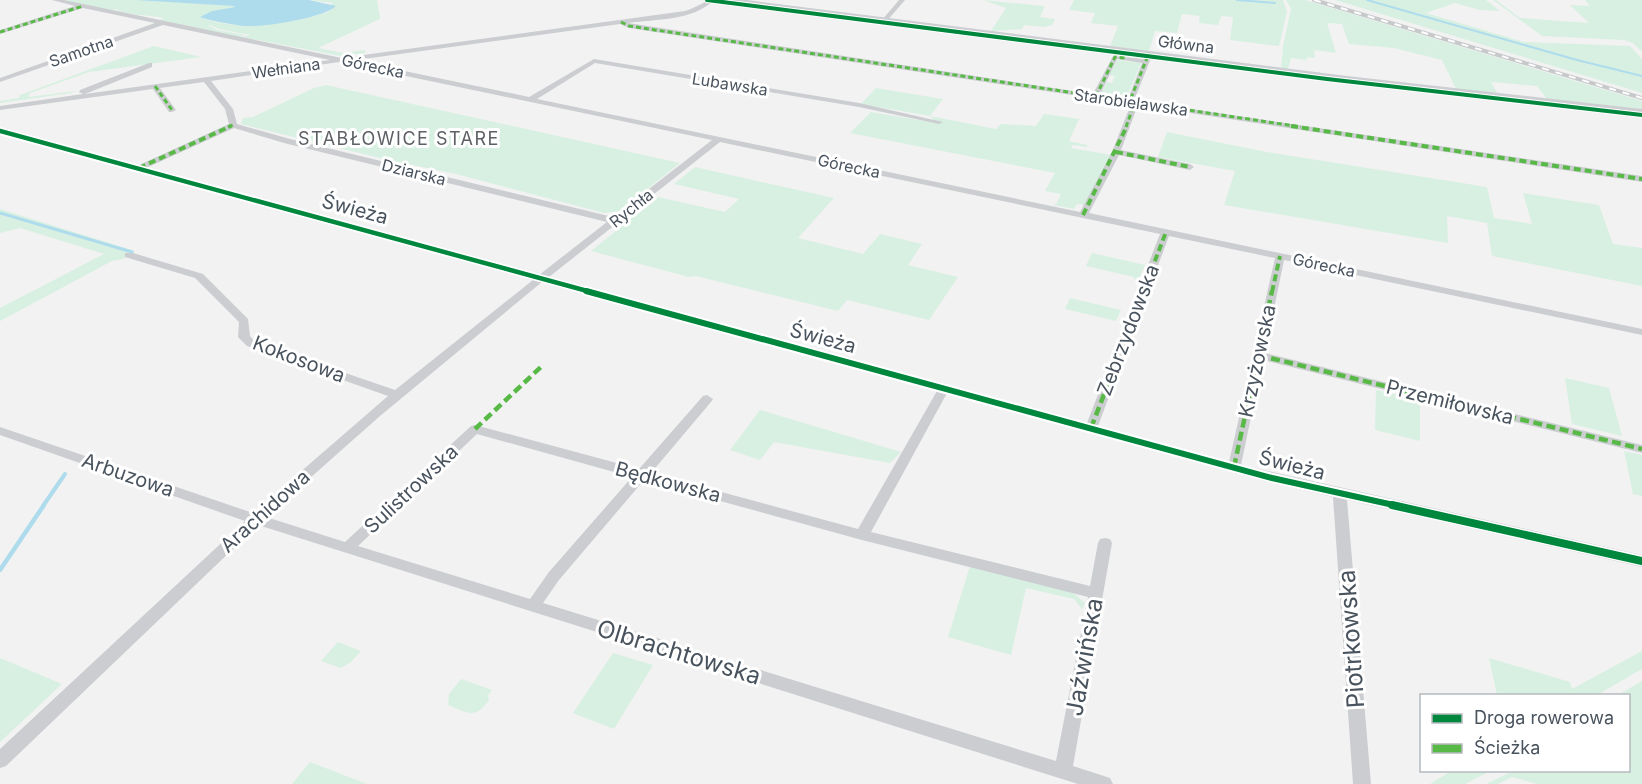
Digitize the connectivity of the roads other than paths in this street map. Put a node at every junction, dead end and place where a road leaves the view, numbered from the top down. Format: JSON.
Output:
{"nodes":[{"id":1,"x":55,"y":0,"type":"edge"},
{"id":2,"x":711,"y":0,"type":"edge"},
{"id":3,"x":728,"y":0,"type":"edge"},
{"id":4,"x":902,"y":0,"type":"edge"},
{"id":5,"x":83,"y":6,"type":"junction"},
{"id":6,"x":884,"y":21,"type":"junction"},
{"id":7,"x":162,"y":22,"type":"junction"},
{"id":8,"x":621,"y":22,"type":"junction"},
{"id":9,"x":0,"y":32,"type":"edge"},
{"id":10,"x":1148,"y":57,"type":"junction"},
{"id":11,"x":345,"y":60,"type":"junction"},
{"id":12,"x":149,"y":65,"type":"dead end"},
{"id":13,"x":206,"y":79,"type":"junction"},
{"id":14,"x":0,"y":80,"type":"edge"},
{"id":15,"x":155,"y":86,"type":"junction"},
{"id":16,"x":81,"y":96,"type":"junction"},
{"id":17,"x":1096,"y":96,"type":"junction"},
{"id":18,"x":531,"y":99,"type":"junction"},
{"id":19,"x":1135,"y":102,"type":"junction"},
{"id":20,"x":0,"y":108,"type":"edge"},
{"id":21,"x":172,"y":110,"type":"dead end"},
{"id":22,"x":1642,"y":112,"type":"edge"},
{"id":23,"x":939,"y":122,"type":"dead end"},
{"id":24,"x":233,"y":125,"type":"junction"},
{"id":25,"x":0,"y":131,"type":"edge"},
{"id":26,"x":719,"y":138,"type":"junction"},
{"id":27,"x":1116,"y":152,"type":"junction"},
{"id":28,"x":1190,"y":167,"type":"dead end"},
{"id":29,"x":139,"y":168,"type":"junction"},
{"id":30,"x":1642,"y":179,"type":"edge"},
{"id":31,"x":1083,"y":215,"type":"junction"},
{"id":32,"x":616,"y":220,"type":"junction"},
{"id":33,"x":1166,"y":232,"type":"junction"},
{"id":34,"x":129,"y":255,"type":"dead end"},
{"id":35,"x":1280,"y":256,"type":"junction"},
{"id":36,"x":544,"y":278,"type":"junction"},
{"id":37,"x":1642,"y":332,"type":"edge"},
{"id":38,"x":1258,"y":355,"type":"junction"},
{"id":39,"x":944,"y":388,"type":"junction"},
{"id":40,"x":397,"y":395,"type":"junction"},
{"id":41,"x":707,"y":399,"type":"dead end"},
{"id":42,"x":1091,"y":428,"type":"junction"},
{"id":43,"x":475,"y":429,"type":"joint"},
{"id":44,"x":0,"y":431,"type":"edge"},
{"id":45,"x":1642,"y":449,"type":"edge"},
{"id":46,"x":1234,"y":467,"type":"junction"},
{"id":47,"x":642,"y":476,"type":"junction"},
{"id":48,"x":1340,"y":493,"type":"junction"},
{"id":49,"x":255,"y":519,"type":"junction"},
{"id":50,"x":862,"y":535,"type":"junction"},
{"id":51,"x":1105,"y":543,"type":"dead end"},
{"id":52,"x":347,"y":548,"type":"junction"},
{"id":53,"x":1642,"y":561,"type":"edge"},
{"id":54,"x":1096,"y":593,"type":"junction"},
{"id":55,"x":533,"y":606,"type":"junction"},
{"id":56,"x":0,"y":760,"type":"edge"},
{"id":57,"x":1063,"y":771,"type":"junction"},
{"id":58,"x":1104,"y":784,"type":"edge"},
{"id":59,"x":1362,"y":784,"type":"edge"}],
"edges":[{"from":1,"to":5,"type":"street","name":"Górecka"},
{"from":2,"to":8,"type":"street","name":"Wełniana"},
{"from":3,"to":6,"type":"street","name":"Główna"},
{"from":4,"to":6,"type":"street"},
{"from":5,"to":7,"type":"street","name":"Górecka"},
{"from":5,"to":9,"type":"street"},
{"from":6,"to":10,"type":"street","name":"Główna"},
{"from":7,"to":11,"type":"street","name":"Górecka"},
{"from":7,"to":14,"type":"street","name":"Samotna"},
{"from":8,"to":11,"type":"street","name":"Wełniana"},
{"from":8,"to":17,"type":"street","name":"Starobielawska"},
{"from":10,"to":17,"type":"street"},
{"from":10,"to":19,"type":"street"},
{"from":10,"to":22,"type":"street","name":"Główna"},
{"from":11,"to":13,"type":"street","name":"Wełniana"},
{"from":11,"to":18,"type":"street","name":"Górecka"},
{"from":12,"to":16,"type":"street"},
{"from":13,"to":15,"type":"street","name":"Wełniana"},
{"from":13,"to":24,"type":"street"},
{"from":15,"to":16,"type":"street","name":"Wełniana"},
{"from":15,"to":21,"type":"street"},
{"from":16,"to":20,"type":"street","name":"Wełniana"},
{"from":17,"to":19,"type":"street","name":"Starobielawska"},
{"from":18,"to":23,"type":"street","name":"Lubawska"},
{"from":18,"to":26,"type":"street","name":"Górecka"},
{"from":19,"to":27,"type":"street"},
{"from":19,"to":30,"type":"street","name":"Starobielawska"},
{"from":24,"to":29,"type":"street"},
{"from":24,"to":32,"type":"street","name":"Dziarska"},
{"from":25,"to":29,"type":"street","name":"Świeża"},
{"from":26,"to":31,"type":"street","name":"Górecka"},
{"from":26,"to":32,"type":"street","name":"Rychła"},
{"from":27,"to":28,"type":"street"},
{"from":27,"to":31,"type":"street"},
{"from":29,"to":36,"type":"street","name":"Świeża"},
{"from":31,"to":33,"type":"street","name":"Górecka"},
{"from":32,"to":36,"type":"street","name":"Rychła"},
{"from":33,"to":35,"type":"street","name":"Górecka"},
{"from":33,"to":42,"type":"street","name":"Zebrzydowska"},
{"from":34,"to":40,"type":"street","name":"Kokosowa"},
{"from":35,"to":37,"type":"street","name":"Górecka"},
{"from":35,"to":38,"type":"street","name":"Krzyżowska"},
{"from":36,"to":39,"type":"street","name":"Świeża"},
{"from":36,"to":40,"type":"street","name":"Arachidowa"},
{"from":38,"to":45,"type":"street","name":"Przemiłowska"},
{"from":38,"to":46,"type":"street","name":"Krzyżowska"},
{"from":39,"to":42,"type":"street","name":"Świeża"},
{"from":39,"to":50,"type":"street"},
{"from":40,"to":49,"type":"street","name":"Arachidowa"},
{"from":41,"to":47,"type":"street"},
{"from":42,"to":46,"type":"street","name":"Świeża"},
{"from":43,"to":47,"type":"street","name":"Będkowska"},
{"from":43,"to":52,"type":"street","name":"Sulistrowska"},
{"from":44,"to":49,"type":"street","name":"Arbuzowa"},
{"from":46,"to":48,"type":"street","name":"Świeża"},
{"from":47,"to":50,"type":"street","name":"Będkowska"},
{"from":47,"to":55,"type":"street"},
{"from":48,"to":53,"type":"street","name":"Świeża"},
{"from":48,"to":59,"type":"street","name":"Piotrkowska"},
{"from":49,"to":52,"type":"street","name":"Olbrachtowska"},
{"from":49,"to":56,"type":"street","name":"Arachidowa"},
{"from":50,"to":54,"type":"street","name":"Będkowska"},
{"from":51,"to":54,"type":"street","name":"Jaźwińska"},
{"from":52,"to":55,"type":"street","name":"Olbrachtowska"},
{"from":54,"to":57,"type":"street","name":"Jaźwińska"},
{"from":55,"to":57,"type":"street","name":"Olbrachtowska"},
{"from":57,"to":58,"type":"street","name":"Olbrachtowska"}]}
